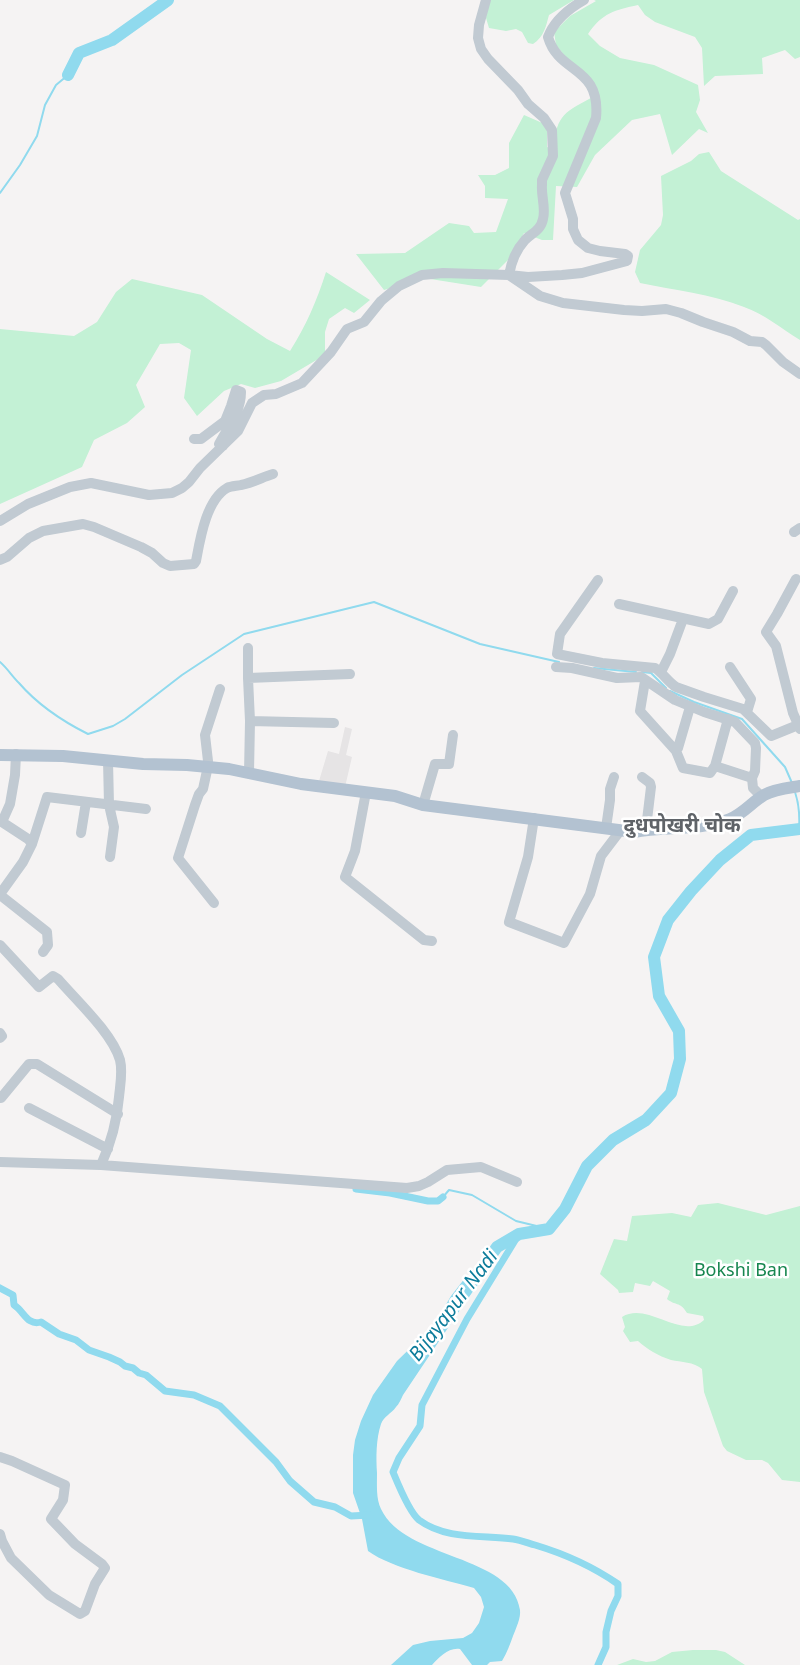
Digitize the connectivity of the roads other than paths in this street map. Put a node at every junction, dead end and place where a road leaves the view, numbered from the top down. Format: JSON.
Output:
{"nodes":[{"id":1,"x":486,"y":0,"type":"edge"},
{"id":2,"x":584,"y":0,"type":"edge"},
{"id":3,"x":508,"y":275,"type":"junction"},
{"id":4,"x":800,"y":374,"type":"edge"},
{"id":5,"x":194,"y":439,"type":"dead end"},
{"id":6,"x":223,"y":446,"type":"junction"},
{"id":7,"x":273,"y":474,"type":"dead end"},
{"id":8,"x":0,"y":521,"type":"edge"},
{"id":9,"x":0,"y":560,"type":"edge"},
{"id":10,"x":796,"y":579,"type":"dead end"},
{"id":11,"x":598,"y":580,"type":"dead end"},
{"id":12,"x":733,"y":591,"type":"dead end"},
{"id":13,"x":619,"y":604,"type":"dead end"},
{"id":14,"x":683,"y":619,"type":"junction"},
{"id":15,"x":248,"y":648,"type":"dead end"},
{"id":16,"x":556,"y":667,"type":"dead end"},
{"id":17,"x":730,"y":667,"type":"dead end"},
{"id":18,"x":661,"y":672,"type":"junction"},
{"id":19,"x":350,"y":674,"type":"dead end"},
{"id":20,"x":248,"y":678,"type":"junction"},
{"id":21,"x":645,"y":681,"type":"junction"},
{"id":22,"x":220,"y":689,"type":"dead end"},
{"id":23,"x":690,"y":707,"type":"junction"},
{"id":24,"x":747,"y":712,"type":"junction"},
{"id":25,"x":728,"y":719,"type":"junction"},
{"id":26,"x":250,"y":721,"type":"junction"},
{"id":27,"x":334,"y":723,"type":"dead end"},
{"id":28,"x":799,"y":727,"type":"edge"},
{"id":29,"x":453,"y":735,"type":"dead end"},
{"id":30,"x":676,"y":751,"type":"junction"},
{"id":31,"x":16,"y":754,"type":"junction"},
{"id":32,"x":0,"y":755,"type":"edge"},
{"id":33,"x":108,"y":760,"type":"junction"},
{"id":34,"x":207,"y":766,"type":"junction"},
{"id":35,"x":715,"y":766,"type":"junction"},
{"id":36,"x":249,"y":773,"type":"junction"},
{"id":37,"x":614,"y":777,"type":"dead end"},
{"id":38,"x":642,"y":777,"type":"dead end"},
{"id":39,"x":752,"y":778,"type":"junction"},
{"id":40,"x":800,"y":786,"type":"edge"},
{"id":41,"x":366,"y":792,"type":"junction"},
{"id":42,"x":762,"y":797,"type":"junction"},
{"id":43,"x":86,"y":802,"type":"junction"},
{"id":44,"x":110,"y":805,"type":"junction"},
{"id":45,"x":423,"y":805,"type":"junction"},
{"id":46,"x":146,"y":809,"type":"dead end"},
{"id":47,"x":534,"y":818,"type":"junction"},
{"id":48,"x":1,"y":821,"type":"edge"},
{"id":49,"x":606,"y":828,"type":"junction"},
{"id":50,"x":652,"y":829,"type":"junction"},
{"id":51,"x":620,"y":831,"type":"junction"},
{"id":52,"x":81,"y":833,"type":"dead end"},
{"id":53,"x":32,"y":844,"type":"junction"},
{"id":54,"x":110,"y":857,"type":"dead end"},
{"id":55,"x":0,"y":894,"type":"edge"},
{"id":56,"x":214,"y":903,"type":"dead end"},
{"id":57,"x":428,"y":940,"type":"dead end"},
{"id":58,"x":0,"y":945,"type":"edge"},
{"id":59,"x":43,"y":952,"type":"dead end"},
{"id":60,"x":0,"y":1033,"type":"edge"},
{"id":61,"x":0,"y":1038,"type":"edge"},
{"id":62,"x":0,"y":1099,"type":"edge"},
{"id":63,"x":29,"y":1108,"type":"dead end"},
{"id":64,"x":118,"y":1114,"type":"junction"},
{"id":65,"x":108,"y":1149,"type":"junction"},
{"id":66,"x":0,"y":1162,"type":"edge"},
{"id":67,"x":101,"y":1165,"type":"junction"},
{"id":68,"x":517,"y":1182,"type":"dead end"},
{"id":69,"x":0,"y":1457,"type":"edge"},
{"id":70,"x":0,"y":1534,"type":"edge"}],
"edges":[{"from":1,"to":3,"type":"street"},
{"from":2,"to":3,"type":"street"},
{"from":3,"to":4,"type":"street"},
{"from":3,"to":6,"type":"street"},
{"from":5,"to":6,"type":"street"},
{"from":6,"to":8,"type":"street"},
{"from":7,"to":9,"type":"street"},
{"from":10,"to":28,"type":"street"},
{"from":11,"to":18,"type":"street"},
{"from":12,"to":14,"type":"street"},
{"from":13,"to":14,"type":"street"},
{"from":14,"to":18,"type":"street"},
{"from":15,"to":20,"type":"street"},
{"from":16,"to":21,"type":"street"},
{"from":17,"to":24,"type":"street"},
{"from":18,"to":24,"type":"street"},
{"from":19,"to":20,"type":"street"},
{"from":20,"to":26,"type":"street"},
{"from":21,"to":23,"type":"street"},
{"from":21,"to":30,"type":"street"},
{"from":22,"to":34,"type":"street"},
{"from":23,"to":25,"type":"street"},
{"from":23,"to":30,"type":"street"},
{"from":24,"to":28,"type":"street"},
{"from":25,"to":35,"type":"street"},
{"from":25,"to":39,"type":"street"},
{"from":26,"to":27,"type":"street"},
{"from":26,"to":36,"type":"street"},
{"from":29,"to":45,"type":"street"},
{"from":30,"to":35,"type":"street"},
{"from":31,"to":32,"type":"main road"},
{"from":31,"to":33,"type":"main road"},
{"from":31,"to":48,"type":"street"},
{"from":33,"to":34,"type":"main road"},
{"from":33,"to":44,"type":"street"},
{"from":34,"to":36,"type":"main road"},
{"from":34,"to":56,"type":"street"},
{"from":35,"to":39,"type":"street"},
{"from":36,"to":41,"type":"main road"},
{"from":37,"to":49,"type":"street"},
{"from":38,"to":50,"type":"street"},
{"from":39,"to":42,"type":"street"},
{"from":40,"to":42,"type":"main road"},
{"from":41,"to":45,"type":"main road"},
{"from":41,"to":57,"type":"street"},
{"from":42,"to":50,"type":"main road"},
{"from":43,"to":44,"type":"street"},
{"from":43,"to":52,"type":"street"},
{"from":43,"to":53,"type":"street"},
{"from":44,"to":46,"type":"street"},
{"from":44,"to":54,"type":"street"},
{"from":45,"to":47,"type":"main road"},
{"from":47,"to":49,"type":"main road"},
{"from":47,"to":51,"type":"street"},
{"from":48,"to":53,"type":"street"},
{"from":49,"to":51,"type":"main road"},
{"from":50,"to":51,"type":"main road"},
{"from":53,"to":55,"type":"street"},
{"from":55,"to":59,"type":"street"},
{"from":58,"to":64,"type":"street"},
{"from":60,"to":61,"type":"street"},
{"from":62,"to":64,"type":"street"},
{"from":63,"to":65,"type":"street"},
{"from":64,"to":65,"type":"street"},
{"from":65,"to":67,"type":"street"},
{"from":66,"to":67,"type":"street"},
{"from":67,"to":68,"type":"street"},
{"from":69,"to":70,"type":"street"}]}
